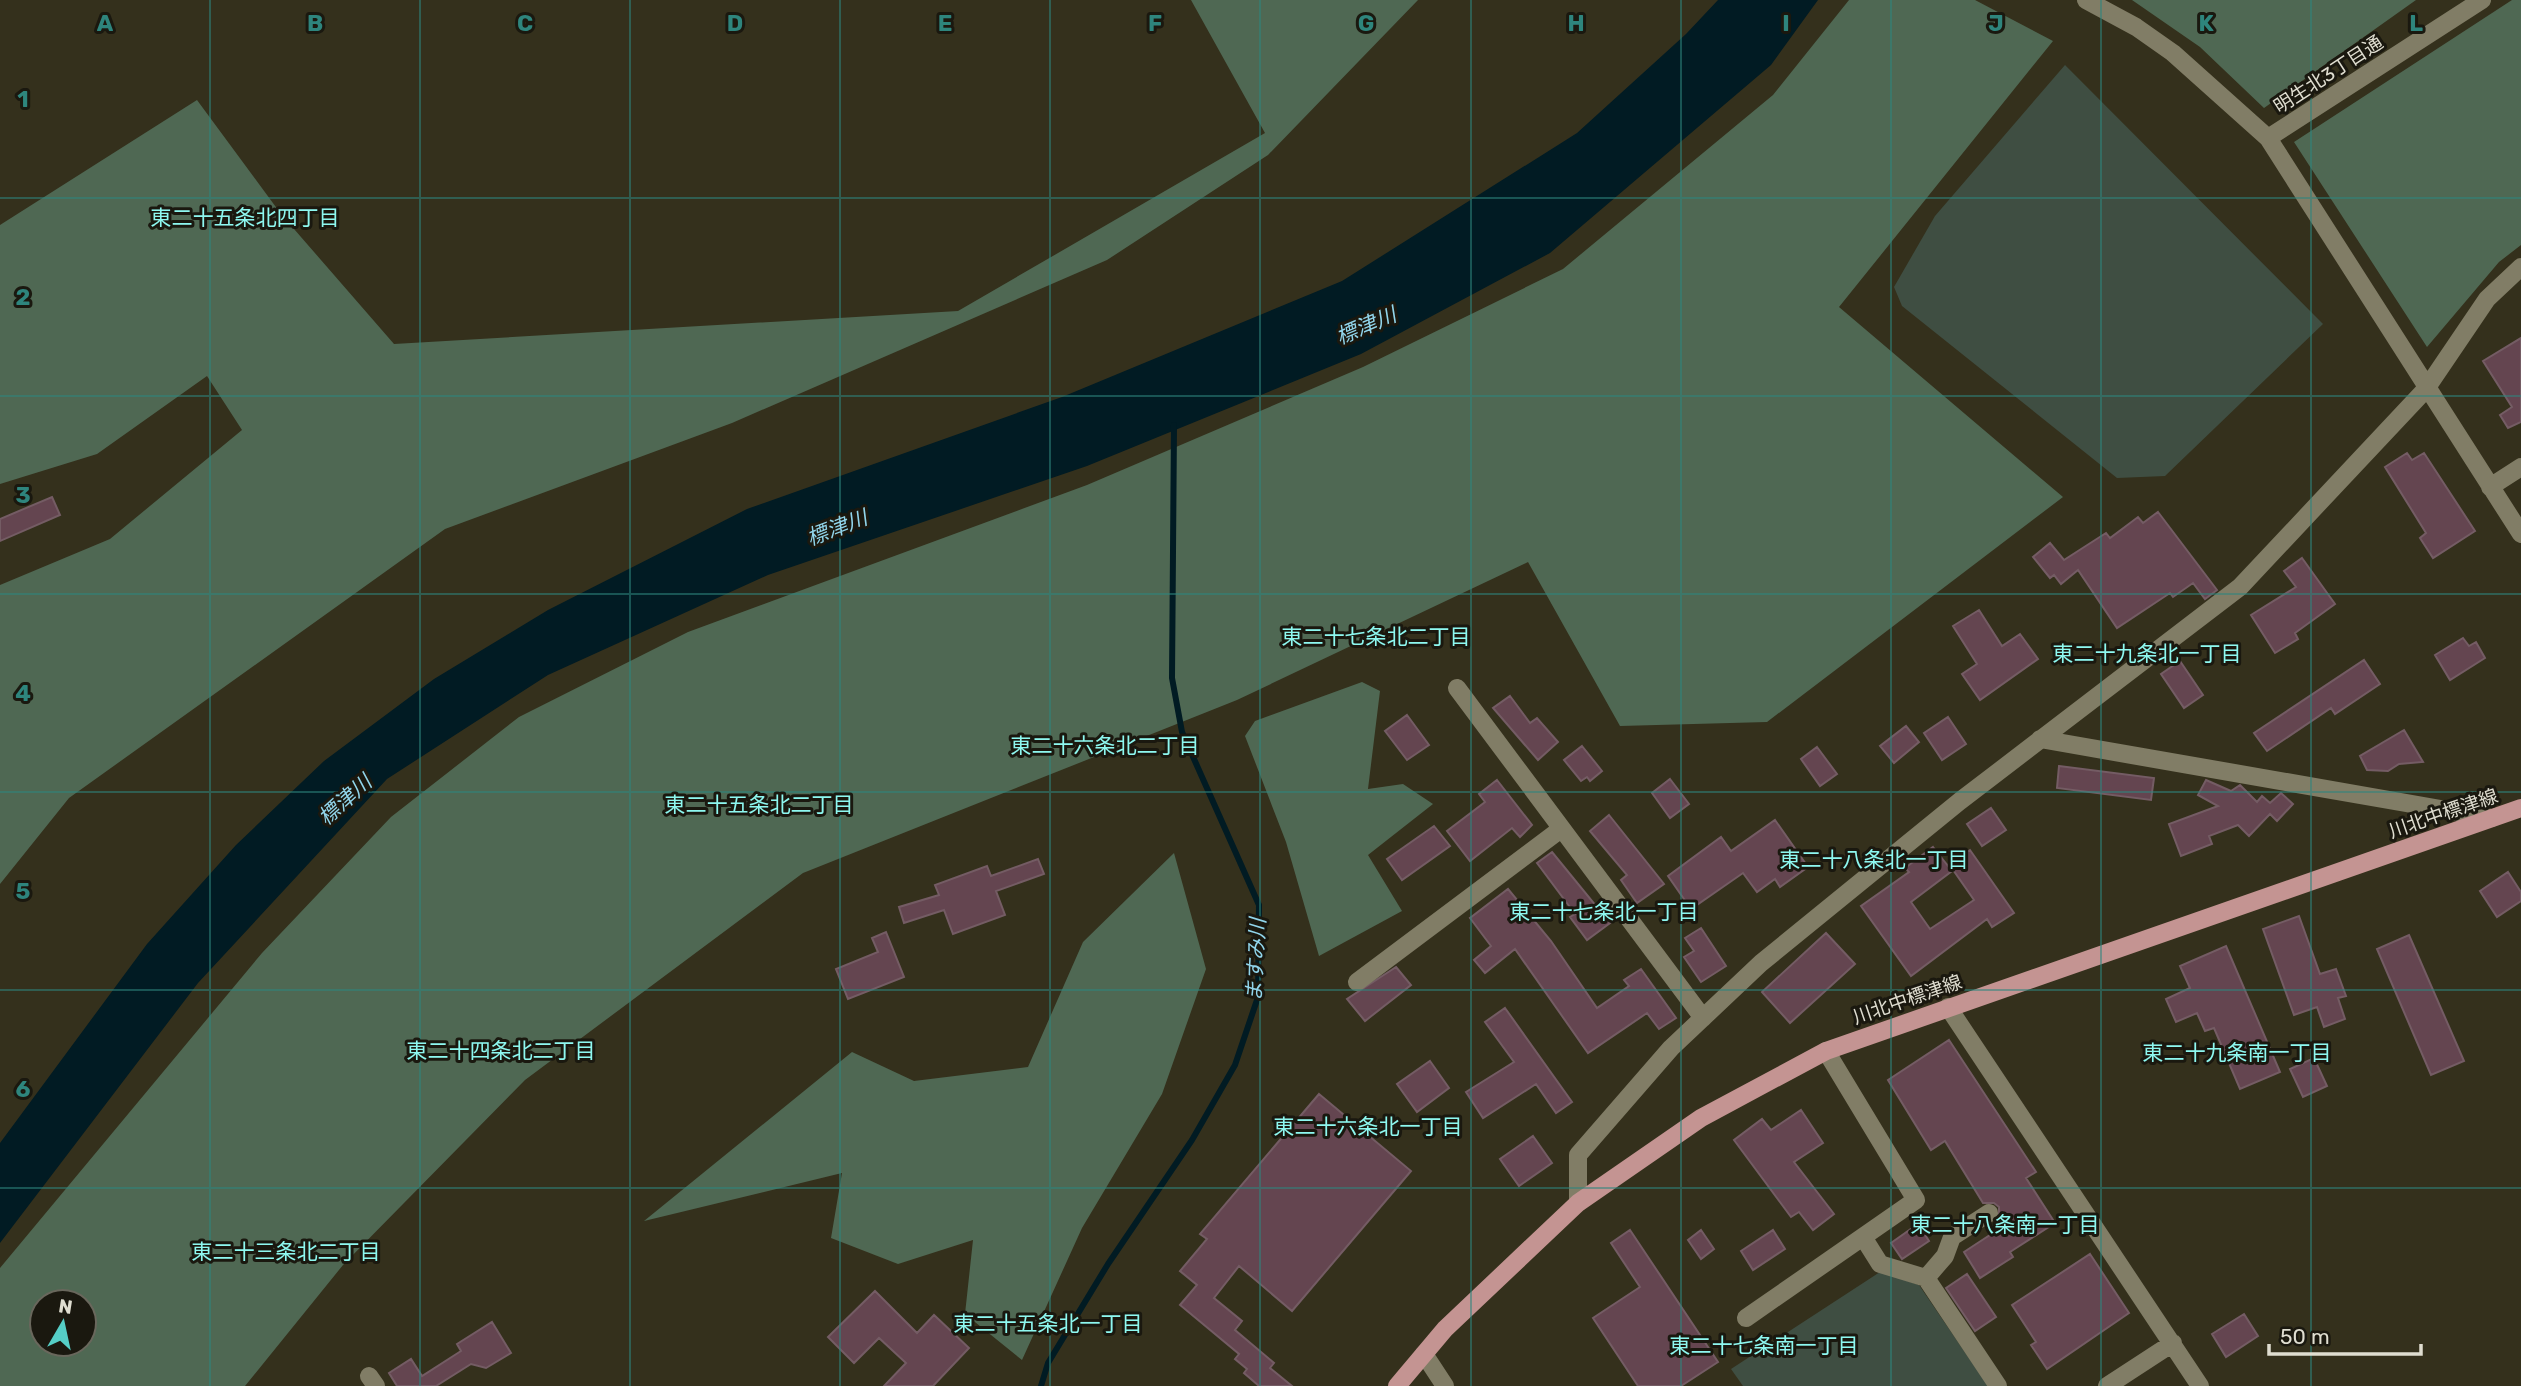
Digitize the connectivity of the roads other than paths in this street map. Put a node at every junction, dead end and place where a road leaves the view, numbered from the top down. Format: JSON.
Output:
{"nodes":[{"id":1,"x":2086,"y":0,"type":"edge"},
{"id":2,"x":2482,"y":0,"type":"edge"},
{"id":3,"x":2268,"y":138,"type":"junction"},
{"id":4,"x":2521,"y":267,"type":"edge"},
{"id":5,"x":2426,"y":389,"type":"junction"},
{"id":6,"x":2521,"y":467,"type":"edge"},
{"id":7,"x":2490,"y":487,"type":"junction"},
{"id":8,"x":2521,"y":534,"type":"edge"},
{"id":9,"x":1457,"y":688,"type":"dead end"},
{"id":10,"x":2040,"y":739,"type":"junction"},
{"id":11,"x":2521,"y":808,"type":"edge"},
{"id":12,"x":2491,"y":818,"type":"junction"},
{"id":13,"x":1561,"y":829,"type":"junction"},
{"id":14,"x":1357,"y":982,"type":"dead end"},
{"id":15,"x":1948,"y":1007,"type":"junction"},
{"id":16,"x":1703,"y":1018,"type":"junction"},
{"id":17,"x":1826,"y":1051,"type":"junction"},
{"id":18,"x":1578,"y":1203,"type":"junction"},
{"id":19,"x":1989,"y":1213,"type":"dead end"},
{"id":20,"x":1863,"y":1237,"type":"junction"},
{"id":21,"x":1926,"y":1278,"type":"junction"},
{"id":22,"x":1746,"y":1318,"type":"dead end"},
{"id":23,"x":2173,"y":1343,"type":"junction"},
{"id":24,"x":1424,"y":1354,"type":"junction"},
{"id":25,"x":1397,"y":1386,"type":"edge"},
{"id":26,"x":1445,"y":1386,"type":"edge"},
{"id":27,"x":1998,"y":1386,"type":"edge"},
{"id":28,"x":2107,"y":1386,"type":"edge"},
{"id":29,"x":2200,"y":1386,"type":"edge"}],
"edges":[{"from":1,"to":3,"type":"street"},
{"from":2,"to":3,"type":"street","name":"明生北3丁目通"},
{"from":3,"to":5,"type":"street"},
{"from":4,"to":5,"type":"street"},
{"from":5,"to":7,"type":"street"},
{"from":5,"to":10,"type":"street"},
{"from":6,"to":7,"type":"street"},
{"from":7,"to":8,"type":"street"},
{"from":9,"to":13,"type":"street"},
{"from":10,"to":12,"type":"street"},
{"from":10,"to":16,"type":"street"},
{"from":11,"to":12,"type":"main road","name":"川北中標津線"},
{"from":12,"to":15,"type":"main road","name":"川北中標津線"},
{"from":13,"to":14,"type":"street"},
{"from":13,"to":16,"type":"street"},
{"from":15,"to":17,"type":"main road","name":"川北中標津線"},
{"from":15,"to":23,"type":"street"},
{"from":16,"to":18,"type":"street"},
{"from":17,"to":18,"type":"main road","name":"川北中標津線"},
{"from":17,"to":20,"type":"street"},
{"from":18,"to":24,"type":"main road","name":"川北中標津線"},
{"from":19,"to":21,"type":"street"},
{"from":20,"to":21,"type":"street"},
{"from":20,"to":22,"type":"street"},
{"from":21,"to":27,"type":"street"},
{"from":23,"to":28,"type":"street"},
{"from":23,"to":29,"type":"street"},
{"from":24,"to":25,"type":"main road","name":"川北中標津線"},
{"from":24,"to":26,"type":"street"}]}
